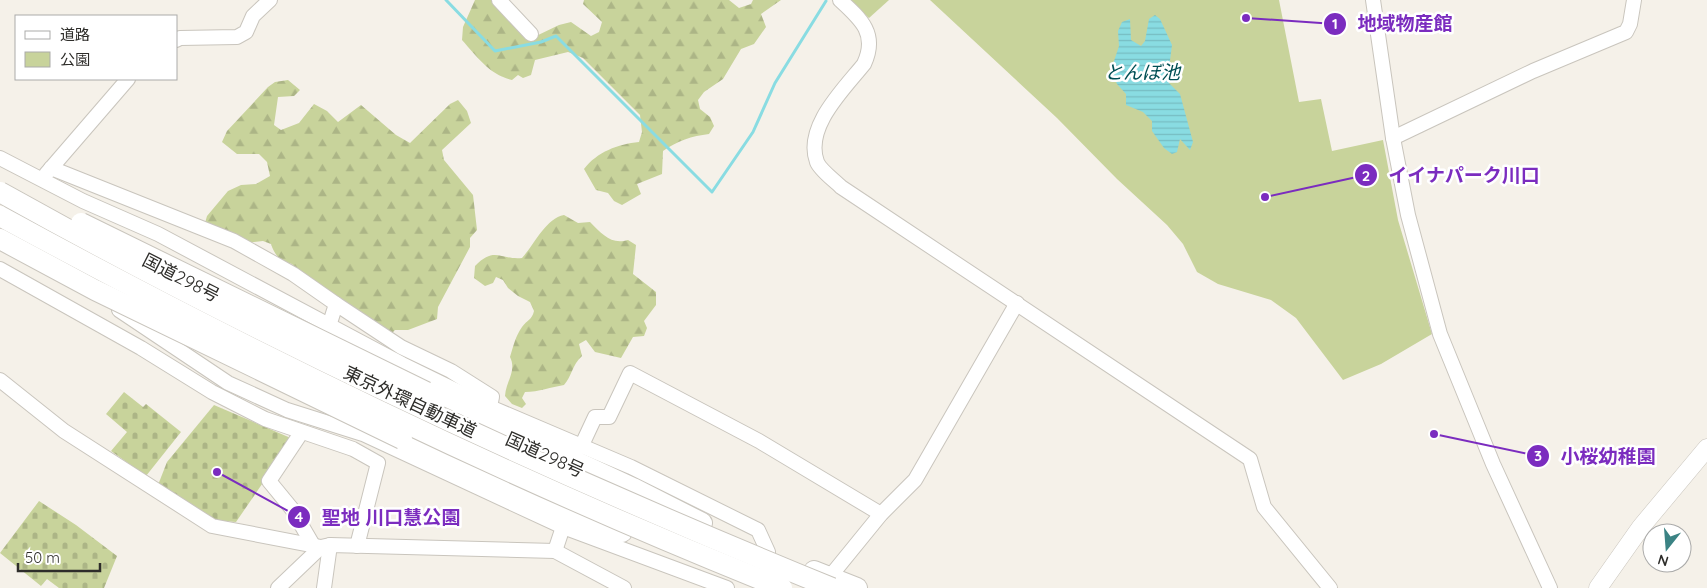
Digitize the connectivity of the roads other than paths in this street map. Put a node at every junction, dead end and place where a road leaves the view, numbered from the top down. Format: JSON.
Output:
{"nodes":[{"id":1,"x":270,"y":0,"type":"edge"},
{"id":2,"x":499,"y":0,"type":"edge"},
{"id":3,"x":840,"y":0,"type":"edge"},
{"id":4,"x":1373,"y":0,"type":"edge"},
{"id":5,"x":1634,"y":0,"type":"edge"},
{"id":6,"x":531,"y":34,"type":"dead end"},
{"id":7,"x":178,"y":39,"type":"edge"},
{"id":8,"x":127,"y":80,"type":"edge"},
{"id":9,"x":1393,"y":138,"type":"junction"},
{"id":10,"x":0,"y":158,"type":"edge"},
{"id":11,"x":51,"y":168,"type":"junction"},
{"id":12,"x":40,"y":180,"type":"junction"},
{"id":13,"x":89,"y":183,"type":"junction"},
{"id":14,"x":0,"y":184,"type":"edge"},
{"id":15,"x":0,"y":192,"type":"edge"},
{"id":16,"x":83,"y":201,"type":"junction"},
{"id":17,"x":0,"y":216,"type":"edge"},
{"id":18,"x":0,"y":241,"type":"edge"},
{"id":19,"x":0,"y":269,"type":"edge"},
{"id":20,"x":1017,"y":303,"type":"junction"},
{"id":21,"x":336,"y":304,"type":"junction"},
{"id":22,"x":330,"y":323,"type":"junction"},
{"id":23,"x":0,"y":380,"type":"edge"},
{"id":24,"x":490,"y":407,"type":"junction"},
{"id":25,"x":287,"y":410,"type":"junction"},
{"id":26,"x":281,"y":426,"type":"junction"},
{"id":27,"x":301,"y":433,"type":"junction"},
{"id":28,"x":581,"y":447,"type":"junction"},
{"id":29,"x":1707,"y":448,"type":"edge"},
{"id":30,"x":881,"y":514,"type":"junction"},
{"id":31,"x":702,"y":523,"type":"junction"},
{"id":32,"x":563,"y":527,"type":"junction"},
{"id":33,"x":622,"y":532,"type":"junction"},
{"id":34,"x":322,"y":546,"type":"junction"},
{"id":35,"x":357,"y":546,"type":"junction"},
{"id":36,"x":555,"y":551,"type":"junction"},
{"id":37,"x":768,"y":552,"type":"junction"},
{"id":38,"x":827,"y":584,"type":"edge"},
{"id":39,"x":278,"y":588,"type":"edge"},
{"id":40,"x":324,"y":588,"type":"edge"},
{"id":41,"x":624,"y":588,"type":"edge"},
{"id":42,"x":727,"y":588,"type":"edge"},
{"id":43,"x":756,"y":588,"type":"edge"},
{"id":44,"x":782,"y":588,"type":"edge"},
{"id":45,"x":858,"y":588,"type":"edge"},
{"id":46,"x":1330,"y":588,"type":"edge"},
{"id":47,"x":1550,"y":588,"type":"edge"},
{"id":48,"x":1598,"y":588,"type":"edge"}],
"edges":[{"from":1,"to":7,"type":"street"},
{"from":2,"to":6,"type":"street"},
{"from":3,"to":20,"type":"street"},
{"from":4,"to":9,"type":"street"},
{"from":5,"to":9,"type":"street"},
{"from":8,"to":11,"type":"street"},
{"from":9,"to":47,"type":"street"},
{"from":10,"to":12,"type":"street"},
{"from":11,"to":12,"type":"street"},
{"from":11,"to":13,"type":"street"},
{"from":12,"to":16,"type":"street"},
{"from":13,"to":16,"type":"street"},
{"from":13,"to":21,"type":"street"},
{"from":14,"to":31,"type":"highway","bridge":true},
{"from":14,"to":31,"type":"highway","name":"国道298号"},
{"from":15,"to":38,"type":"highway","name":"東京外環自動車道","bridge":true},
{"from":16,"to":22,"type":"street"},
{"from":17,"to":44,"type":"highway","name":"東京外環自動車道","bridge":true},
{"from":18,"to":25,"type":"street"},
{"from":18,"to":33,"type":"highway"},
{"from":18,"to":33,"type":"highway","bridge":true},
{"from":19,"to":26,"type":"street"},
{"from":20,"to":30,"type":"street"},
{"from":20,"to":46,"type":"street"},
{"from":21,"to":22,"type":"street"},
{"from":21,"to":24,"type":"street"},
{"from":22,"to":24,"type":"street"},
{"from":23,"to":34,"type":"street"},
{"from":24,"to":28,"type":"street"},
{"from":25,"to":26,"type":"street"},
{"from":25,"to":32,"type":"street"},
{"from":26,"to":27,"type":"street"},
{"from":27,"to":34,"type":"street"},
{"from":27,"to":35,"type":"street"},
{"from":28,"to":30,"type":"street"},
{"from":28,"to":37,"type":"street"},
{"from":29,"to":48,"type":"main road"},
{"from":30,"to":38,"type":"street"},
{"from":31,"to":37,"type":"highway","name":"国道298号"},
{"from":32,"to":36,"type":"street"},
{"from":32,"to":42,"type":"street"},
{"from":33,"to":43,"type":"highway"},
{"from":34,"to":35,"type":"street"},
{"from":34,"to":39,"type":"street"},
{"from":34,"to":40,"type":"street"},
{"from":35,"to":36,"type":"street"},
{"from":36,"to":41,"type":"street"},
{"from":37,"to":38,"type":"highway","name":"国道298号"},
{"from":38,"to":45,"type":"highway","name":"国道298号"}]}
